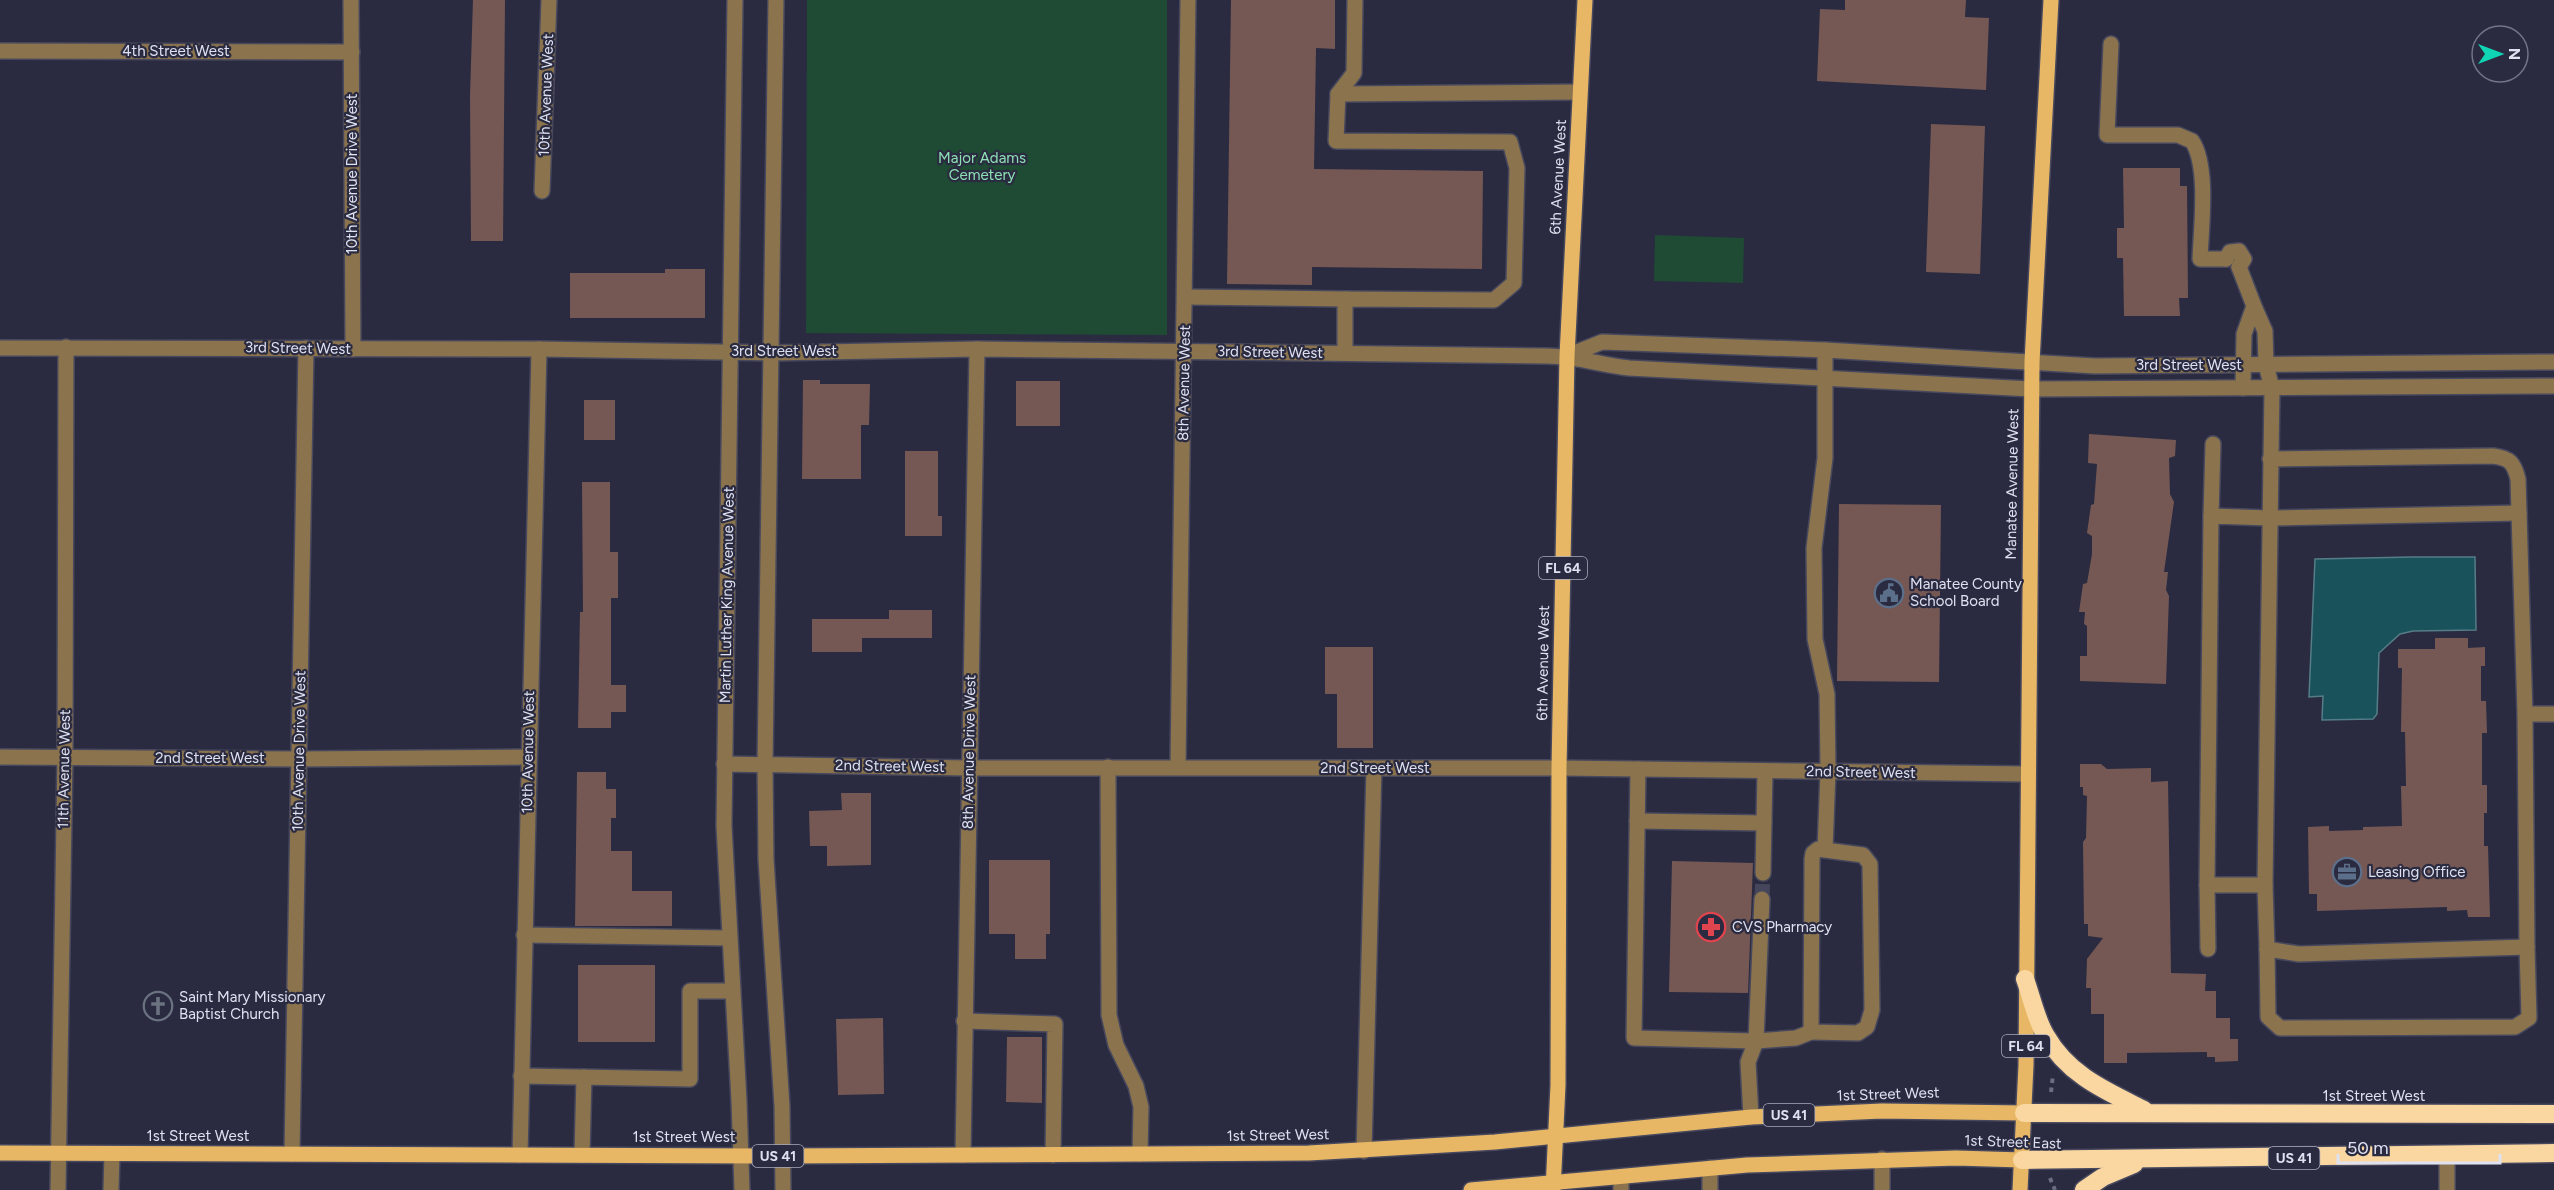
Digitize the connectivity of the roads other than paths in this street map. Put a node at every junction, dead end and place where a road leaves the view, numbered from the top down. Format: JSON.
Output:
{"nodes":[{"id":1,"x":351,"y":0,"type":"edge"},
{"id":2,"x":549,"y":0,"type":"edge"},
{"id":3,"x":735,"y":0,"type":"edge"},
{"id":4,"x":776,"y":0,"type":"edge"},
{"id":5,"x":1188,"y":0,"type":"edge"},
{"id":6,"x":1355,"y":0,"type":"edge"},
{"id":7,"x":1585,"y":0,"type":"edge"},
{"id":8,"x":2051,"y":0,"type":"edge"},
{"id":9,"x":2111,"y":44,"type":"dead end"},
{"id":10,"x":0,"y":51,"type":"edge"},
{"id":11,"x":352,"y":52,"type":"junction"},
{"id":12,"x":1580,"y":92,"type":"junction"},
{"id":13,"x":1338,"y":94,"type":"junction"},
{"id":14,"x":542,"y":191,"type":"dead end"},
{"id":15,"x":1185,"y":297,"type":"junction"},
{"id":16,"x":1345,"y":299,"type":"junction"},
{"id":17,"x":2254,"y":306,"type":"junction"},
{"id":18,"x":0,"y":348,"type":"edge"},
{"id":19,"x":66,"y":348,"type":"junction"},
{"id":20,"x":306,"y":348,"type":"junction"},
{"id":21,"x":353,"y":349,"type":"junction"},
{"id":22,"x":539,"y":349,"type":"junction"},
{"id":23,"x":977,"y":349,"type":"junction"},
{"id":24,"x":1825,"y":350,"type":"junction"},
{"id":25,"x":1184,"y":351,"type":"junction"},
{"id":26,"x":730,"y":352,"type":"junction"},
{"id":27,"x":772,"y":353,"type":"junction"},
{"id":28,"x":1345,"y":353,"type":"junction"},
{"id":29,"x":1567,"y":356,"type":"junction"},
{"id":30,"x":2032,"y":362,"type":"junction"},
{"id":31,"x":2554,"y":362,"type":"edge"},
{"id":32,"x":2243,"y":365,"type":"junction"},
{"id":33,"x":2266,"y":365,"type":"junction"},
{"id":34,"x":1825,"y":378,"type":"junction"},
{"id":35,"x":2554,"y":386,"type":"edge"},
{"id":36,"x":2243,"y":388,"type":"junction"},
{"id":37,"x":2272,"y":388,"type":"junction"},
{"id":38,"x":2031,"y":389,"type":"junction"},
{"id":39,"x":2213,"y":444,"type":"dead end"},
{"id":40,"x":2270,"y":459,"type":"junction"},
{"id":41,"x":2519,"y":513,"type":"junction"},
{"id":42,"x":2211,"y":516,"type":"junction"},
{"id":43,"x":2270,"y":518,"type":"junction"},
{"id":44,"x":2525,"y":714,"type":"junction"},
{"id":45,"x":2554,"y":714,"type":"edge"},
{"id":46,"x":0,"y":757,"type":"edge"},
{"id":47,"x":64,"y":757,"type":"junction"},
{"id":48,"x":528,"y":757,"type":"junction"},
{"id":49,"x":299,"y":759,"type":"junction"},
{"id":50,"x":724,"y":764,"type":"junction"},
{"id":51,"x":765,"y":765,"type":"junction"},
{"id":52,"x":1178,"y":766,"type":"junction"},
{"id":53,"x":1108,"y":767,"type":"junction"},
{"id":54,"x":968,"y":768,"type":"junction"},
{"id":55,"x":1374,"y":768,"type":"junction"},
{"id":56,"x":1559,"y":768,"type":"junction"},
{"id":57,"x":1638,"y":769,"type":"junction"},
{"id":58,"x":1765,"y":771,"type":"junction"},
{"id":59,"x":1828,"y":771,"type":"junction"},
{"id":60,"x":2027,"y":774,"type":"junction"},
{"id":61,"x":1637,"y":821,"type":"junction"},
{"id":62,"x":1764,"y":823,"type":"junction"},
{"id":63,"x":1826,"y":850,"type":"junction"},
{"id":64,"x":1763,"y":873,"type":"tunnel mouth"},
{"id":65,"x":2207,"y":885,"type":"junction"},
{"id":66,"x":2265,"y":885,"type":"junction"},
{"id":67,"x":1762,"y":899,"type":"tunnel mouth"},
{"id":68,"x":524,"y":935,"type":"junction"},
{"id":69,"x":728,"y":938,"type":"junction"},
{"id":70,"x":2527,"y":947,"type":"junction"},
{"id":71,"x":2208,"y":949,"type":"dead end"},
{"id":72,"x":2267,"y":949,"type":"junction"},
{"id":73,"x":2025,"y":979,"type":"junction"},
{"id":74,"x":732,"y":991,"type":"junction"},
{"id":75,"x":964,"y":1022,"type":"junction"},
{"id":76,"x":1811,"y":1032,"type":"junction"},
{"id":77,"x":1756,"y":1041,"type":"junction"},
{"id":78,"x":521,"y":1076,"type":"junction"},
{"id":79,"x":584,"y":1077,"type":"junction"},
{"id":80,"x":2149,"y":1112,"type":"junction"},
{"id":81,"x":2024,"y":1113,"type":"junction"},
{"id":82,"x":2554,"y":1114,"type":"edge"},
{"id":83,"x":1751,"y":1117,"type":"junction"},
{"id":84,"x":1556,"y":1136,"type":"junction"},
{"id":85,"x":1364,"y":1151,"type":"junction"},
{"id":86,"x":0,"y":1153,"type":"edge"},
{"id":87,"x":2554,"y":1153,"type":"edge"},
{"id":88,"x":59,"y":1154,"type":"junction"},
{"id":89,"x":112,"y":1154,"type":"junction"},
{"id":90,"x":292,"y":1154,"type":"junction"},
{"id":91,"x":1140,"y":1154,"type":"junction"},
{"id":92,"x":520,"y":1155,"type":"junction"},
{"id":93,"x":582,"y":1155,"type":"junction"},
{"id":94,"x":963,"y":1155,"type":"junction"},
{"id":95,"x":1053,"y":1155,"type":"junction"},
{"id":96,"x":2447,"y":1155,"type":"junction"},
{"id":97,"x":742,"y":1156,"type":"junction"},
{"id":98,"x":783,"y":1156,"type":"junction"},
{"id":99,"x":1882,"y":1159,"type":"junction"},
{"id":100,"x":2022,"y":1160,"type":"junction"},
{"id":101,"x":2141,"y":1160,"type":"junction"},
{"id":102,"x":1710,"y":1168,"type":"junction"},
{"id":103,"x":1621,"y":1184,"type":"edge"},
{"id":104,"x":1553,"y":1187,"type":"edge"},
{"id":105,"x":58,"y":1190,"type":"edge"},
{"id":106,"x":111,"y":1190,"type":"edge"},
{"id":107,"x":742,"y":1190,"type":"edge"},
{"id":108,"x":783,"y":1190,"type":"edge"},
{"id":109,"x":1471,"y":1190,"type":"edge"},
{"id":110,"x":1710,"y":1190,"type":"edge"},
{"id":111,"x":1882,"y":1190,"type":"edge"},
{"id":112,"x":2020,"y":1190,"type":"edge"},
{"id":113,"x":2084,"y":1190,"type":"edge"},
{"id":114,"x":2447,"y":1190,"type":"edge"}],
"edges":[{"from":1,"to":11,"type":"street","name":"10th Avenue Drive West"},
{"from":2,"to":14,"type":"street","name":"10th Avenue West"},
{"from":3,"to":26,"type":"street","name":"Martin Luther King Avenue West"},
{"from":4,"to":27,"type":"street"},
{"from":5,"to":15,"type":"street","name":"8th Avenue West"},
{"from":6,"to":13,"type":"street"},
{"from":7,"to":12,"type":"main road","name":"6th Avenue West","number":"FL 64"},
{"from":8,"to":30,"type":"main road","name":"Manatee Avenue West","number":"FL 64"},
{"from":9,"to":17,"type":"street"},
{"from":10,"to":11,"type":"street","name":"4th Street West"},
{"from":11,"to":21,"type":"street","name":"10th Avenue Drive West"},
{"from":12,"to":13,"type":"street"},
{"from":12,"to":29,"type":"main road","name":"6th Avenue West","number":"FL 64"},
{"from":13,"to":16,"type":"street"},
{"from":15,"to":16,"type":"street"},
{"from":15,"to":25,"type":"street","name":"8th Avenue West"},
{"from":16,"to":28,"type":"street"},
{"from":17,"to":32,"type":"street"},
{"from":17,"to":33,"type":"street"},
{"from":18,"to":19,"type":"street","name":"3rd Street West"},
{"from":19,"to":20,"type":"street","name":"3rd Street West"},
{"from":19,"to":47,"type":"street","name":"11th Avenue West"},
{"from":20,"to":21,"type":"street","name":"3rd Street West"},
{"from":20,"to":49,"type":"street","name":"10th Avenue Drive West"},
{"from":21,"to":22,"type":"street","name":"3rd Street West"},
{"from":22,"to":26,"type":"street","name":"3rd Street West"},
{"from":22,"to":48,"type":"street","name":"10th Avenue West"},
{"from":23,"to":25,"type":"street","name":"3rd Street West"},
{"from":23,"to":27,"type":"street","name":"3rd Street West"},
{"from":23,"to":54,"type":"street","name":"8th Avenue Drive West"},
{"from":24,"to":29,"type":"street","name":"3rd Street West"},
{"from":24,"to":30,"type":"street","name":"3rd Street West"},
{"from":24,"to":34,"type":"street"},
{"from":25,"to":28,"type":"street","name":"3rd Street West"},
{"from":25,"to":52,"type":"street","name":"8th Avenue West"},
{"from":26,"to":27,"type":"street","name":"3rd Street West"},
{"from":26,"to":50,"type":"street","name":"Martin Luther King Avenue West"},
{"from":27,"to":51,"type":"street"},
{"from":28,"to":29,"type":"street","name":"3rd Street West"},
{"from":29,"to":34,"type":"street","name":"3rd Street West"},
{"from":29,"to":56,"type":"main road","name":"6th Avenue West","number":"FL 64"},
{"from":30,"to":32,"type":"street","name":"3rd Street West"},
{"from":30,"to":38,"type":"main road","name":"Manatee Avenue West","number":"FL 64"},
{"from":31,"to":33,"type":"street","name":"3rd Street West"},
{"from":32,"to":33,"type":"street","name":"3rd Street West"},
{"from":32,"to":36,"type":"street"},
{"from":33,"to":37,"type":"street"},
{"from":34,"to":38,"type":"street","name":"3rd Street West"},
{"from":34,"to":59,"type":"street"},
{"from":35,"to":37,"type":"street","name":"3rd Street West"},
{"from":36,"to":37,"type":"street","name":"3rd Street West"},
{"from":36,"to":38,"type":"street","name":"3rd Street West"},
{"from":37,"to":40,"type":"street"},
{"from":38,"to":60,"type":"main road","name":"Manatee Avenue West","number":"FL 64"},
{"from":39,"to":42,"type":"street"},
{"from":40,"to":41,"type":"street"},
{"from":40,"to":43,"type":"street"},
{"from":41,"to":43,"type":"street"},
{"from":41,"to":44,"type":"street"},
{"from":42,"to":43,"type":"street"},
{"from":42,"to":65,"type":"street"},
{"from":43,"to":66,"type":"street"},
{"from":44,"to":45,"type":"street"},
{"from":44,"to":70,"type":"street"},
{"from":46,"to":47,"type":"street","name":"2nd Street West"},
{"from":47,"to":49,"type":"street","name":"2nd Street West"},
{"from":47,"to":88,"type":"street","name":"11th Avenue West"},
{"from":48,"to":49,"type":"street","name":"2nd Street West"},
{"from":48,"to":68,"type":"street","name":"10th Avenue West"},
{"from":49,"to":90,"type":"street","name":"10th Avenue Drive West"},
{"from":50,"to":51,"type":"street","name":"2nd Street West"},
{"from":50,"to":69,"type":"street","name":"Martin Luther King Avenue West"},
{"from":51,"to":54,"type":"street","name":"2nd Street West"},
{"from":51,"to":98,"type":"street"},
{"from":52,"to":53,"type":"street","name":"2nd Street West"},
{"from":52,"to":55,"type":"street","name":"2nd Street West"},
{"from":53,"to":54,"type":"street","name":"2nd Street West"},
{"from":53,"to":91,"type":"street"},
{"from":54,"to":75,"type":"street","name":"8th Avenue Drive West"},
{"from":55,"to":56,"type":"street","name":"2nd Street West"},
{"from":55,"to":85,"type":"street"},
{"from":56,"to":57,"type":"street","name":"2nd Street West"},
{"from":56,"to":84,"type":"main road","name":"6th Avenue West","number":"FL 64"},
{"from":57,"to":58,"type":"street","name":"2nd Street West"},
{"from":57,"to":61,"type":"street"},
{"from":58,"to":59,"type":"street","name":"2nd Street West"},
{"from":58,"to":62,"type":"street"},
{"from":59,"to":60,"type":"street","name":"2nd Street West"},
{"from":59,"to":63,"type":"street"},
{"from":60,"to":73,"type":"main road","name":"Manatee Avenue West","number":"FL 64"},
{"from":61,"to":62,"type":"street"},
{"from":61,"to":77,"type":"street"},
{"from":62,"to":64,"type":"street"},
{"from":63,"to":76,"type":"street"},
{"from":63,"to":76,"type":"street"},
{"from":65,"to":66,"type":"street"},
{"from":65,"to":71,"type":"street"},
{"from":66,"to":72,"type":"street"},
{"from":67,"to":77,"type":"street"},
{"from":68,"to":69,"type":"street"},
{"from":68,"to":78,"type":"street","name":"10th Avenue West"},
{"from":69,"to":74,"type":"street","name":"Martin Luther King Avenue West"},
{"from":70,"to":72,"type":"street"},
{"from":70,"to":72,"type":"street"},
{"from":73,"to":80,"type":"highway"},
{"from":73,"to":81,"type":"main road","name":"Manatee Avenue West","number":"FL 64"},
{"from":74,"to":79,"type":"street"},
{"from":74,"to":97,"type":"street","name":"Martin Luther King Avenue West"},
{"from":75,"to":94,"type":"street","name":"8th Avenue Drive West"},
{"from":75,"to":95,"type":"street"},
{"from":76,"to":77,"type":"street"},
{"from":77,"to":83,"type":"street"},
{"from":78,"to":79,"type":"street"},
{"from":78,"to":92,"type":"street","name":"10th Avenue West"},
{"from":79,"to":93,"type":"street"},
{"from":80,"to":81,"type":"highway","name":"1st Street West","number":"US 41"},
{"from":80,"to":82,"type":"highway","name":"1st Street West","number":"US 41"},
{"from":81,"to":83,"type":"main road","name":"1st Street West","number":"US 41"},
{"from":81,"to":100,"type":"main road","number":"FL 64"},
{"from":83,"to":84,"type":"main road","name":"1st Street West","number":"US 41"},
{"from":84,"to":85,"type":"main road","name":"1st Street West","number":"US 41"},
{"from":84,"to":104,"type":"main road","name":"6th Avenue West","number":"FL 64"},
{"from":85,"to":91,"type":"main road","name":"1st Street West","number":"US 41"},
{"from":86,"to":88,"type":"main road","name":"1st Street West","number":"US 41"},
{"from":87,"to":96,"type":"highway","name":"1st Street East","number":"US 41"},
{"from":88,"to":89,"type":"main road","name":"1st Street West","number":"US 41"},
{"from":88,"to":105,"type":"street","name":"11th Avenue West"},
{"from":89,"to":90,"type":"main road","name":"1st Street West","number":"US 41"},
{"from":89,"to":106,"type":"street"},
{"from":90,"to":92,"type":"main road","name":"1st Street West","number":"US 41"},
{"from":91,"to":95,"type":"main road","name":"1st Street West","number":"US 41"},
{"from":92,"to":93,"type":"main road","name":"1st Street West","number":"US 41"},
{"from":93,"to":97,"type":"main road","name":"1st Street West","number":"US 41"},
{"from":94,"to":95,"type":"main road","name":"1st Street West","number":"US 41"},
{"from":94,"to":98,"type":"main road","name":"1st Street West","number":"US 41"},
{"from":96,"to":101,"type":"highway","name":"1st Street East","number":"US 41"},
{"from":96,"to":114,"type":"street"},
{"from":97,"to":98,"type":"main road","name":"1st Street West","number":"US 41"},
{"from":97,"to":107,"type":"street","name":"Martin Luther King Avenue West"},
{"from":98,"to":108,"type":"street"},
{"from":99,"to":100,"type":"main road","name":"1st Street East","number":"US 41"},
{"from":99,"to":102,"type":"main road","name":"1st Street East","number":"US 41"},
{"from":99,"to":111,"type":"street"},
{"from":100,"to":101,"type":"highway","name":"1st Street East","number":"US 41"},
{"from":100,"to":112,"type":"main road","number":"FL 64"},
{"from":101,"to":113,"type":"highway"},
{"from":102,"to":103,"type":"main road","name":"1st Street East","number":"US 41"},
{"from":102,"to":110,"type":"street"},
{"from":103,"to":104,"type":"main road","name":"1st Street East","number":"US 41"},
{"from":104,"to":109,"type":"main road","name":"1st Street East","number":"US 41"}]}
